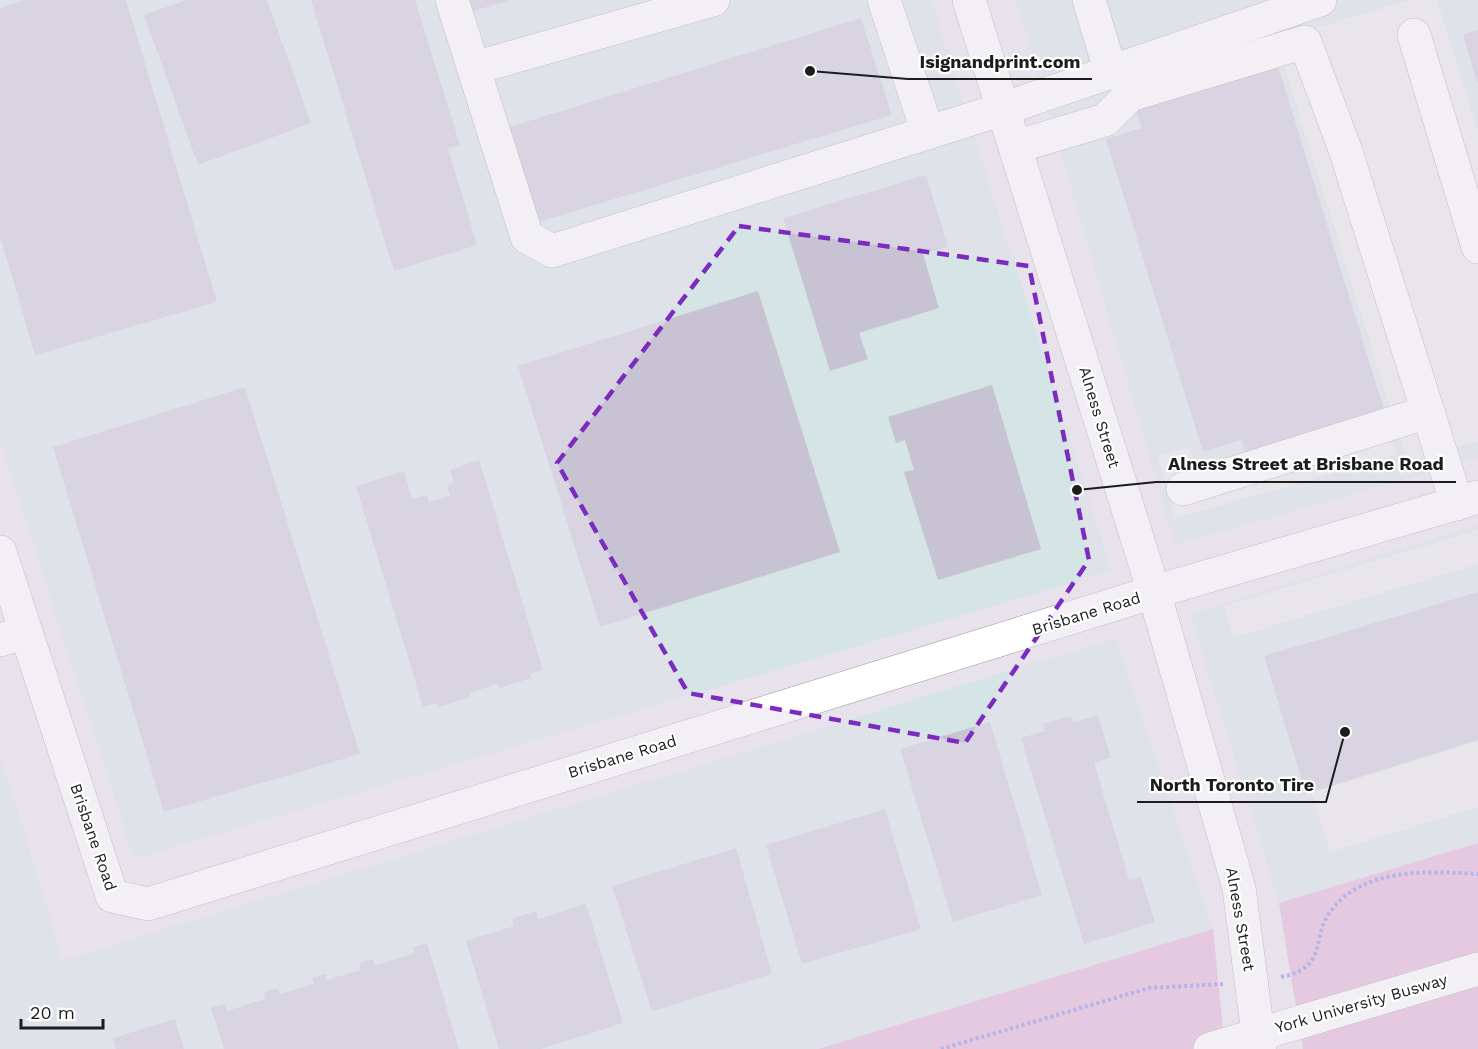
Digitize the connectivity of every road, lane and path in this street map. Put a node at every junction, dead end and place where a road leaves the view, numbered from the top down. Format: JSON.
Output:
{"nodes":[{"id":1,"x":452,"y":0,"type":"edge"},
{"id":2,"x":713,"y":0,"type":"edge"},
{"id":3,"x":884,"y":0,"type":"edge"},
{"id":4,"x":969,"y":0,"type":"edge"},
{"id":5,"x":1089,"y":0,"type":"edge"},
{"id":6,"x":1320,"y":0,"type":"edge"},
{"id":7,"x":1414,"y":35,"type":"dead end"},
{"id":8,"x":474,"y":68,"type":"junction"},
{"id":9,"x":1111,"y":73,"type":"junction"},
{"id":10,"x":1003,"y":109,"type":"junction"},
{"id":11,"x":928,"y":133,"type":"junction"},
{"id":12,"x":1015,"y":147,"type":"junction"},
{"id":13,"x":1478,"y":247,"type":"edge"},
{"id":14,"x":1428,"y":412,"type":"junction"},
{"id":15,"x":1183,"y":489,"type":"dead end"},
{"id":16,"x":1468,"y":501,"type":"edge"},
{"id":17,"x":0,"y":552,"type":"edge"},
{"id":18,"x":1154,"y":591,"type":"junction"},
{"id":19,"x":13,"y":636,"type":"edge"},
{"id":20,"x":1478,"y":874,"type":"edge"},
{"id":21,"x":1478,"y":969,"type":"edge"},
{"id":22,"x":1284,"y":976,"type":"dead end"},
{"id":23,"x":1225,"y":984,"type":"dead end"},
{"id":24,"x":1259,"y":1041,"type":"edge"},
{"id":25,"x":941,"y":1049,"type":"edge"},
{"id":26,"x":1210,"y":1049,"type":"edge"}],
"edges":[{"from":1,"to":8,"type":"street"},
{"from":2,"to":8,"type":"street"},
{"from":3,"to":11,"type":"street"},
{"from":4,"to":10,"type":"street","name":"Alness Street"},
{"from":5,"to":9,"type":"street"},
{"from":6,"to":9,"type":"street"},
{"from":7,"to":13,"type":"street"},
{"from":8,"to":11,"type":"street"},
{"from":9,"to":10,"type":"street"},
{"from":10,"to":11,"type":"street"},
{"from":10,"to":12,"type":"street","name":"Alness Street"},
{"from":12,"to":14,"type":"street"},
{"from":12,"to":18,"type":"street","name":"Alness Street"},
{"from":14,"to":15,"type":"street"},
{"from":14,"to":16,"type":"street"},
{"from":16,"to":18,"type":"street","name":"Brisbane Road"},
{"from":17,"to":19,"type":"street","name":"Brisbane Road"},
{"from":18,"to":19,"type":"street","name":"Brisbane Road"},
{"from":18,"to":24,"type":"street","name":"Alness Street"},
{"from":20,"to":22,"type":"path"},
{"from":21,"to":24,"type":"street","name":"York University Busway"},
{"from":23,"to":25,"type":"path"},
{"from":24,"to":26,"type":"street","name":"York University Busway"}]}
